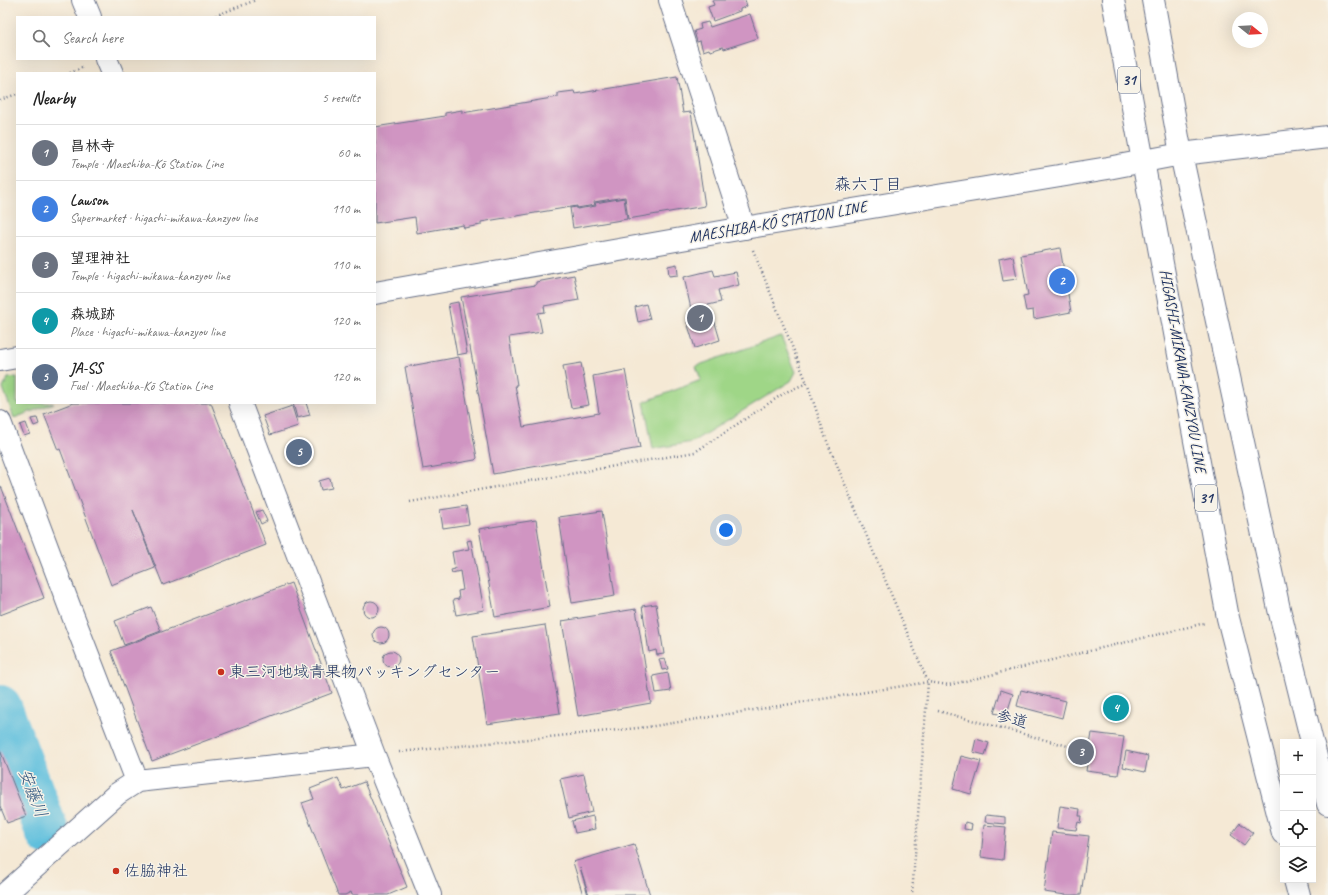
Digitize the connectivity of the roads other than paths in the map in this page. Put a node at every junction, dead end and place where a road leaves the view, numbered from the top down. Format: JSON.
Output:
{"nodes":[{"id":1,"x":83,"y":0,"type":"edge"},
{"id":2,"x":670,"y":0,"type":"edge"},
{"id":3,"x":1113,"y":0,"type":"edge"},
{"id":4,"x":1153,"y":0,"type":"edge"},
{"id":5,"x":90,"y":16,"type":"edge"},
{"id":6,"x":106,"y":60,"type":"edge"},
{"id":7,"x":112,"y":72,"type":"edge"},
{"id":8,"x":1328,"y":137,"type":"edge"},
{"id":9,"x":1181,"y":154,"type":"junction"},
{"id":10,"x":1144,"y":160,"type":"junction"},
{"id":11,"x":744,"y":228,"type":"junction"},
{"id":12,"x":376,"y":293,"type":"edge"},
{"id":13,"x":16,"y":357,"type":"edge"},
{"id":14,"x":0,"y":360,"type":"edge"},
{"id":15,"x":240,"y":404,"type":"edge"},
{"id":16,"x":2,"y":436,"type":"edge"},
{"id":17,"x":1312,"y":739,"type":"edge"},
{"id":18,"x":374,"y":755,"type":"junction"},
{"id":19,"x":1316,"y":755,"type":"edge"},
{"id":20,"x":137,"y":781,"type":"junction"},
{"id":21,"x":1328,"y":804,"type":"edge"},
{"id":22,"x":1280,"y":821,"type":"edge"},
{"id":23,"x":1296,"y":883,"type":"edge"},
{"id":24,"x":4,"y":895,"type":"edge"},
{"id":25,"x":430,"y":895,"type":"edge"},
{"id":26,"x":1299,"y":895,"type":"edge"}],
"edges":[{"from":1,"to":5,"type":"main road"},
{"from":2,"to":11,"type":"main road"},
{"from":3,"to":10,"type":"main road","name":"HIGASHI-MIKAWA-KANZYOU LINE","number":"31"},
{"from":4,"to":9,"type":"main road"},
{"from":6,"to":7,"type":"main road"},
{"from":8,"to":9,"type":"main road","name":"MAESHIBA-KŌ STATION LINE"},
{"from":9,"to":10,"type":"main road","name":"MAESHIBA-KŌ STATION LINE"},
{"from":9,"to":17,"type":"main road"},
{"from":10,"to":11,"type":"main road","name":"MAESHIBA-KŌ STATION LINE"},
{"from":10,"to":22,"type":"main road","name":"HIGASHI-MIKAWA-KANZYOU LINE","number":"31"},
{"from":11,"to":12,"type":"main road","name":"MAESHIBA-KŌ STATION LINE"},
{"from":13,"to":14,"type":"main road"},
{"from":15,"to":18,"type":"main road"},
{"from":16,"to":20,"type":"main road"},
{"from":18,"to":20,"type":"main road"},
{"from":18,"to":25,"type":"main road"},
{"from":19,"to":21,"type":"main road"},
{"from":20,"to":24,"type":"main road"},
{"from":23,"to":26,"type":"main road"}]}
